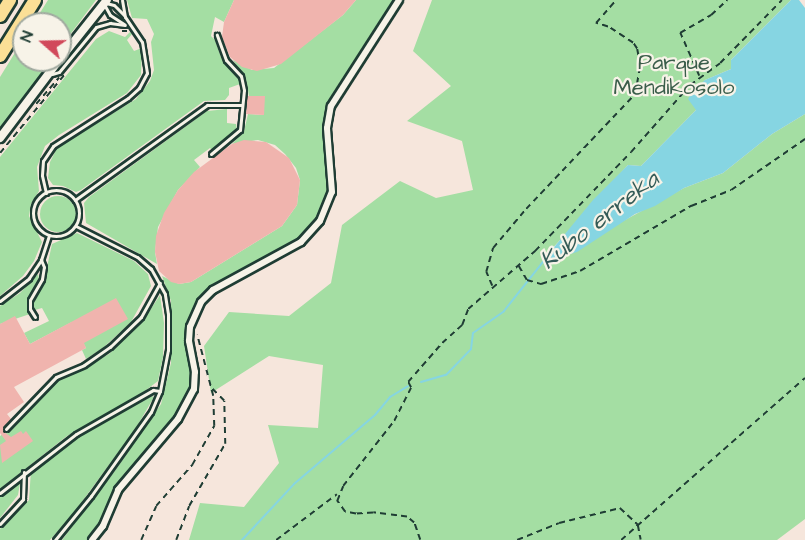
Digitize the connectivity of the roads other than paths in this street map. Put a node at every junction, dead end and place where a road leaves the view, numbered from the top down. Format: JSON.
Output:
{"nodes":[{"id":1,"x":10,"y":0,"type":"edge"},
{"id":2,"x":35,"y":0,"type":"edge"},
{"id":3,"x":122,"y":0,"type":"edge"},
{"id":4,"x":399,"y":0,"type":"edge"},
{"id":5,"x":106,"y":1,"type":"edge"},
{"id":6,"x":0,"y":16,"type":"edge"},
{"id":7,"x":125,"y":17,"type":"junction"},
{"id":8,"x":125,"y":25,"type":"junction"},
{"id":9,"x":131,"y":27,"type":"junction"},
{"id":10,"x":217,"y":35,"type":"dead end"},
{"id":11,"x":72,"y":44,"type":"edge"},
{"id":12,"x":0,"y":56,"type":"edge"},
{"id":13,"x":49,"y":72,"type":"edge"},
{"id":14,"x":47,"y":75,"type":"junction"},
{"id":15,"x":242,"y":105,"type":"junction"},
{"id":16,"x":0,"y":138,"type":"edge"},
{"id":17,"x":211,"y":154,"type":"dead end"},
{"id":18,"x":46,"y":193,"type":"junction"},
{"id":19,"x":75,"y":200,"type":"junction"},
{"id":20,"x":76,"y":226,"type":"junction"},
{"id":21,"x":49,"y":235,"type":"junction"},
{"id":22,"x":41,"y":260,"type":"junction"},
{"id":23,"x":160,"y":284,"type":"junction"},
{"id":24,"x":0,"y":301,"type":"edge"},
{"id":25,"x":35,"y":317,"type":"dead end"},
{"id":26,"x":160,"y":391,"type":"junction"},
{"id":27,"x":6,"y":429,"type":"dead end"},
{"id":28,"x":24,"y":472,"type":"junction"},
{"id":29,"x":0,"y":493,"type":"edge"},
{"id":30,"x":0,"y":524,"type":"edge"},
{"id":31,"x":55,"y":540,"type":"edge"},
{"id":32,"x":92,"y":540,"type":"edge"}],
"edges":[{"from":1,"to":6,"type":"highway"},
{"from":2,"to":12,"type":"highway"},
{"from":3,"to":7,"type":"lane"},
{"from":4,"to":32,"type":"street"},
{"from":5,"to":7,"type":"lane"},
{"from":5,"to":8,"type":"lane"},
{"from":5,"to":11,"type":"street"},
{"from":7,"to":9,"type":"lane"},
{"from":8,"to":9,"type":"lane"},
{"from":8,"to":14,"type":"lane"},
{"from":9,"to":18,"type":"lane"},
{"from":10,"to":15,"type":"lane"},
{"from":13,"to":14,"type":"street"},
{"from":14,"to":16,"type":"street"},
{"from":15,"to":17,"type":"lane"},
{"from":15,"to":19,"type":"lane"},
{"from":18,"to":19,"type":"lane"},
{"from":18,"to":21,"type":"lane"},
{"from":19,"to":20,"type":"lane"},
{"from":20,"to":21,"type":"lane"},
{"from":20,"to":23,"type":"lane"},
{"from":21,"to":22,"type":"lane"},
{"from":22,"to":24,"type":"lane"},
{"from":22,"to":25,"type":"lane"},
{"from":23,"to":26,"type":"lane"},
{"from":23,"to":27,"type":"lane"},
{"from":26,"to":28,"type":"lane"},
{"from":26,"to":31,"type":"lane"},
{"from":28,"to":29,"type":"lane"},
{"from":28,"to":30,"type":"lane"}]}
